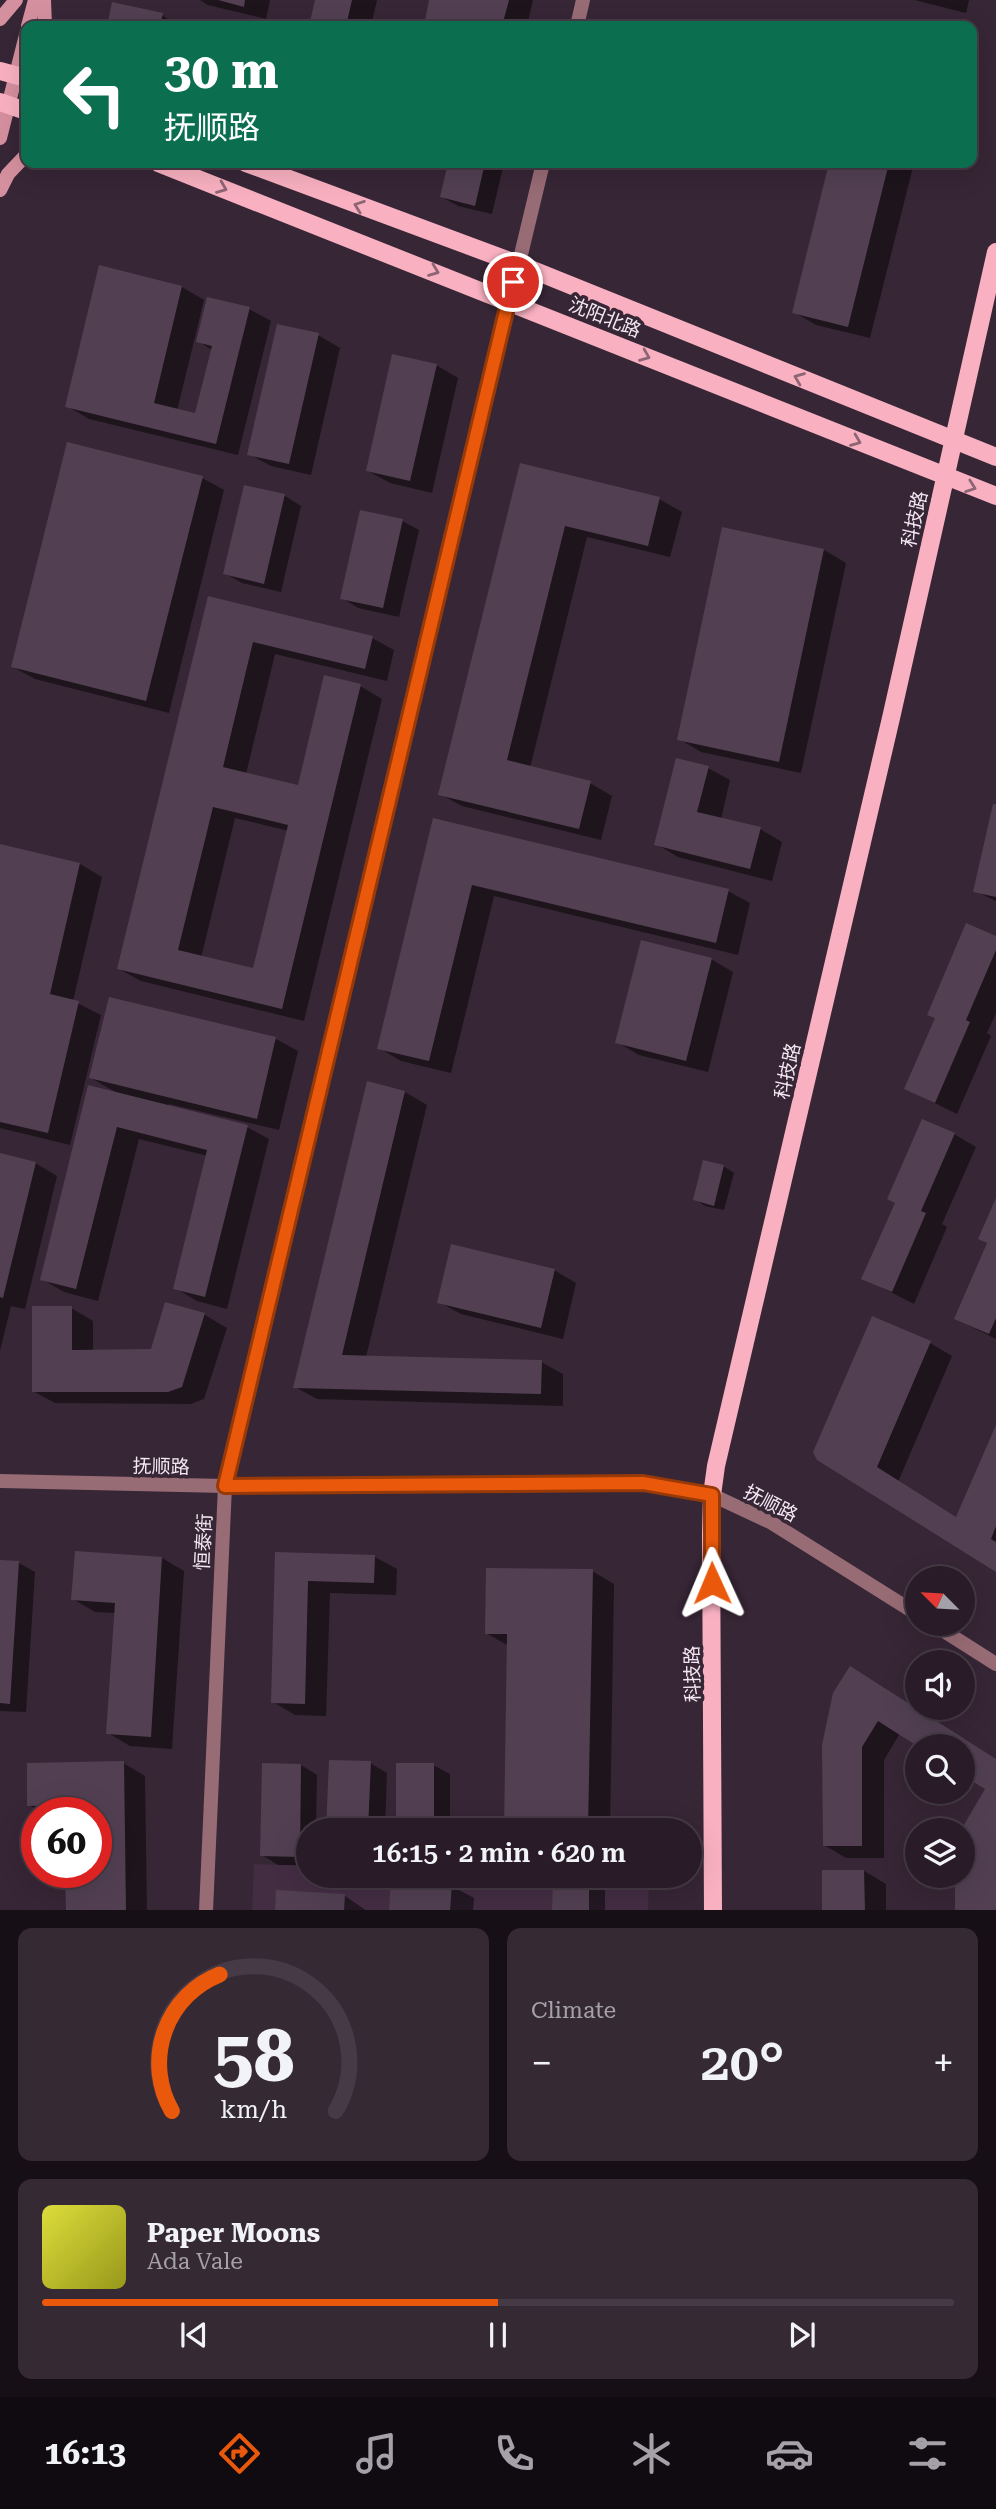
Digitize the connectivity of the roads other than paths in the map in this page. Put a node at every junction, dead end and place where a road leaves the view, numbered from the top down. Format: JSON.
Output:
{"nodes":[{"id":1,"x":16,"y":0,"type":"edge"},
{"id":2,"x":34,"y":0,"type":"edge"},
{"id":3,"x":44,"y":0,"type":"edge"},
{"id":4,"x":583,"y":0,"type":"edge"},
{"id":5,"x":0,"y":19,"type":"edge"},
{"id":6,"x":29,"y":21,"type":"edge"},
{"id":7,"x":44,"y":21,"type":"edge"},
{"id":8,"x":578,"y":21,"type":"edge"},
{"id":9,"x":21,"y":52,"type":"edge"},
{"id":10,"x":14,"y":75,"type":"edge"},
{"id":11,"x":4,"y":103,"type":"edge"},
{"id":12,"x":21,"y":109,"type":"edge"},
{"id":13,"x":0,"y":138,"type":"edge"},
{"id":14,"x":21,"y":160,"type":"edge"},
{"id":15,"x":171,"y":168,"type":"edge"},
{"id":16,"x":259,"y":168,"type":"edge"},
{"id":17,"x":542,"y":168,"type":"edge"},
{"id":18,"x":0,"y":190,"type":"edge"},
{"id":19,"x":996,"y":252,"type":"edge"},
{"id":20,"x":518,"y":264,"type":"junction"},
{"id":21,"x":508,"y":300,"type":"junction"},
{"id":22,"x":953,"y":440,"type":"junction"},
{"id":23,"x":996,"y":457,"type":"edge"},
{"id":24,"x":945,"y":477,"type":"junction"},
{"id":25,"x":996,"y":496,"type":"edge"},
{"id":26,"x":0,"y":1481,"type":"edge"},
{"id":27,"x":225,"y":1486,"type":"junction"},
{"id":28,"x":712,"y":1495,"type":"junction"},
{"id":29,"x":905,"y":1606,"type":"edge"},
{"id":30,"x":952,"y":1636,"type":"edge"},
{"id":31,"x":996,"y":1664,"type":"edge"},
{"id":32,"x":206,"y":1910,"type":"edge"},
{"id":33,"x":713,"y":1910,"type":"edge"}],
"edges":[{"from":1,"to":5,"type":"main road"},
{"from":2,"to":6,"type":"main road"},
{"from":3,"to":7,"type":"main road"},
{"from":4,"to":8,"type":"street"},
{"from":9,"to":10,"type":"main road"},
{"from":10,"to":11,"type":"main road"},
{"from":11,"to":12,"type":"main road"},
{"from":11,"to":13,"type":"main road"},
{"from":14,"to":18,"type":"main road"},
{"from":15,"to":21,"type":"main road","name":"沈阳北路","one_way":true},
{"from":20,"to":16,"type":"main road","name":"沈阳北路","one_way":true},
{"from":17,"to":20,"type":"street","name":"恒泰街"},
{"from":19,"to":22,"type":"main road","name":"科技路"},
{"from":20,"to":21,"type":"street","name":"恒泰街"},
{"from":22,"to":20,"type":"main road","name":"沈阳北路","one_way":true},
{"from":21,"to":24,"type":"main road","name":"沈阳北路","one_way":true},
{"from":21,"to":27,"type":"street","name":"恒泰街"},
{"from":22,"to":23,"type":"main road","name":"沈阳北路"},
{"from":22,"to":24,"type":"main road","name":"科技路"},
{"from":24,"to":25,"type":"main road","name":"沈阳北路","one_way":true},
{"from":24,"to":28,"type":"main road","name":"科技路"},
{"from":26,"to":27,"type":"street","name":"抚顺路"},
{"from":27,"to":28,"type":"street","name":"抚顺路"},
{"from":27,"to":32,"type":"street","name":"恒泰街"},
{"from":28,"to":29,"type":"street","name":"抚顺路"},
{"from":28,"to":33,"type":"main road","name":"科技路"},
{"from":30,"to":31,"type":"street"}]}
